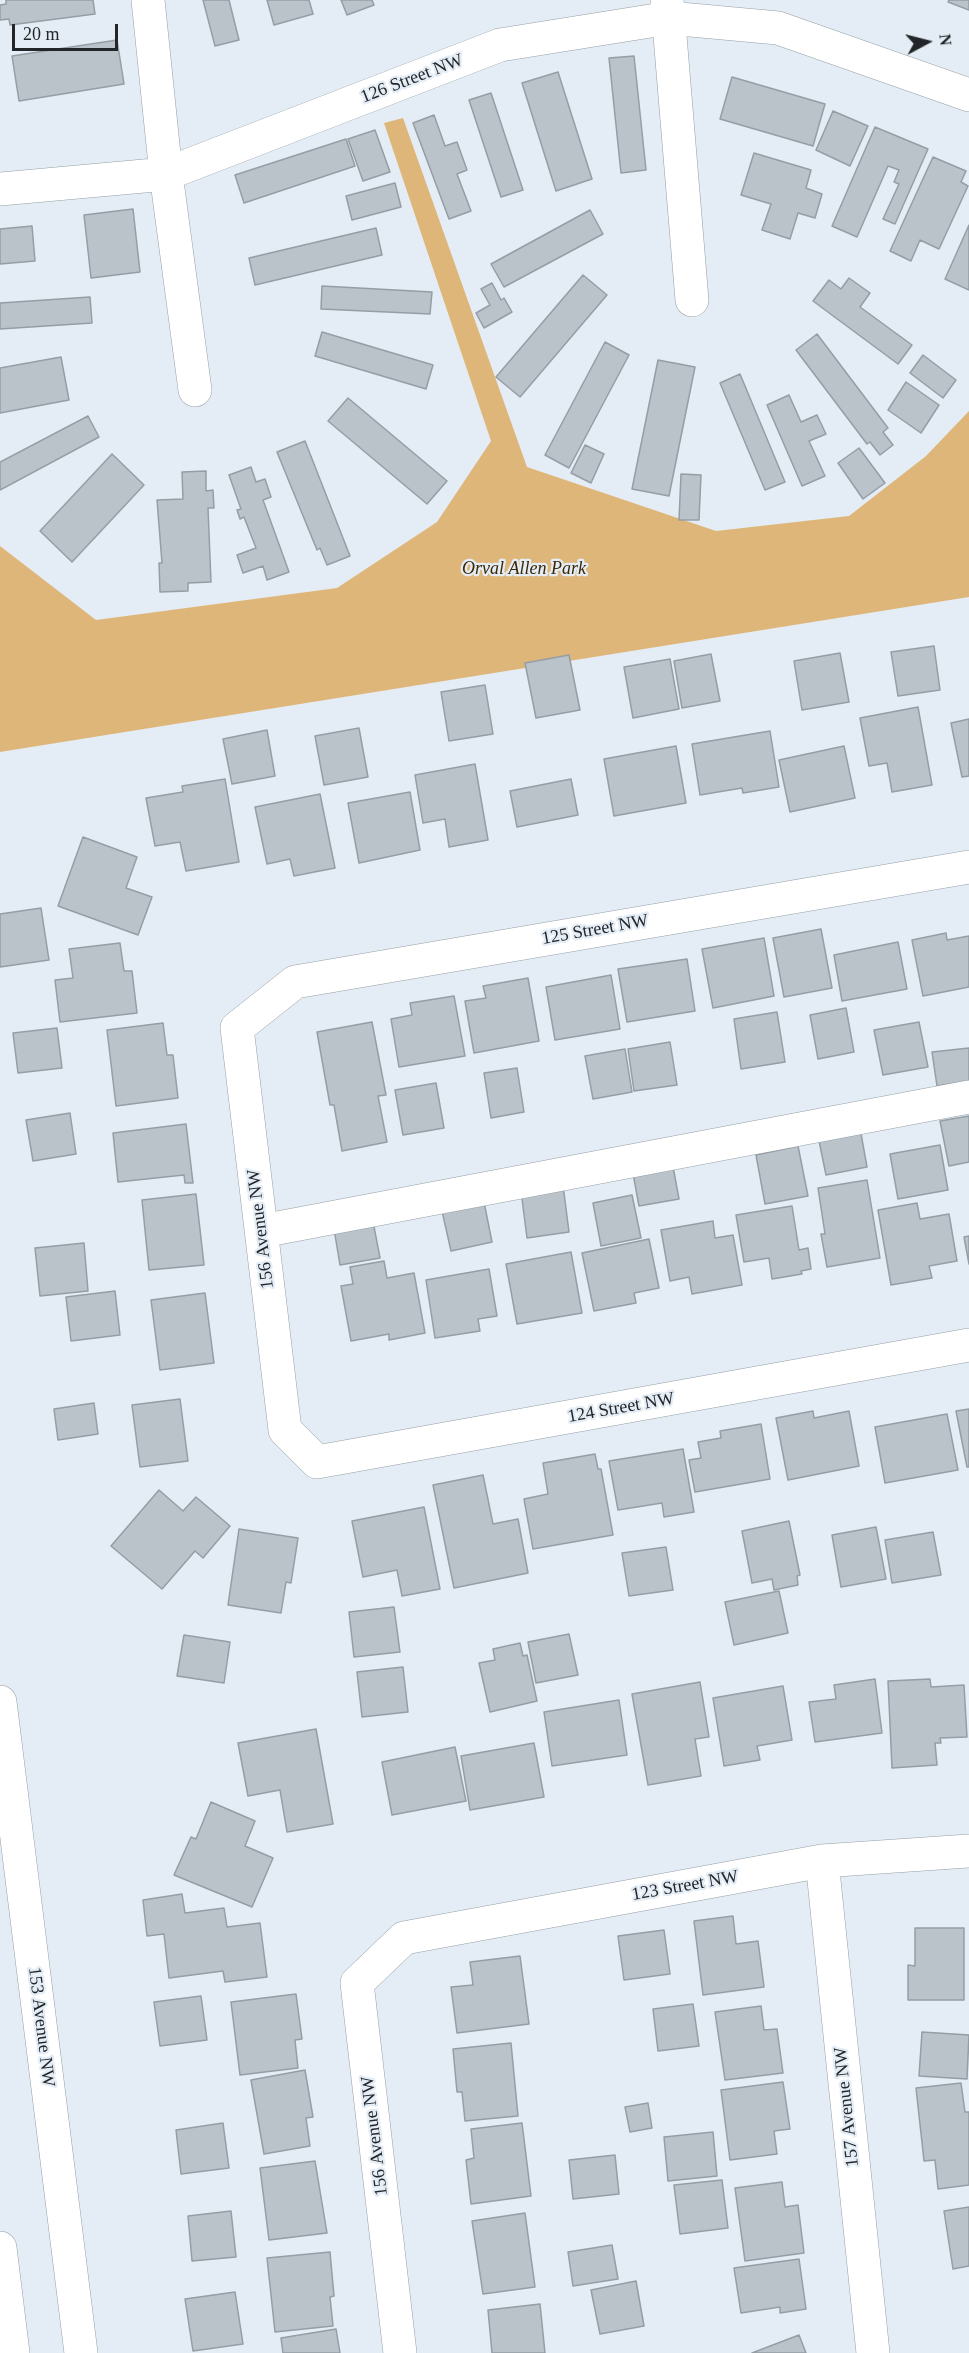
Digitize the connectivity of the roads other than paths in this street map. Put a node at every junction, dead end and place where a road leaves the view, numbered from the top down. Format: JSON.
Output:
{"nodes":[{"id":1,"x":147,"y":0,"type":"edge"},
{"id":2,"x":668,"y":9,"type":"edge"},
{"id":3,"x":969,"y":95,"type":"edge"},
{"id":4,"x":166,"y":174,"type":"junction"},
{"id":5,"x":0,"y":189,"type":"edge"},
{"id":6,"x":692,"y":300,"type":"dead end"},
{"id":7,"x":195,"y":390,"type":"dead end"},
{"id":8,"x":969,"y":867,"type":"edge"},
{"id":9,"x":237,"y":1028,"type":"joint"},
{"id":10,"x":969,"y":1097,"type":"edge"},
{"id":11,"x":262,"y":1231,"type":"junction"},
{"id":12,"x":969,"y":1345,"type":"edge"},
{"id":13,"x":285,"y":1430,"type":"joint"},
{"id":14,"x":0,"y":1702,"type":"edge"},
{"id":15,"x":969,"y":1851,"type":"edge"},
{"id":16,"x":822,"y":1861,"type":"junction"},
{"id":17,"x":404,"y":1938,"type":"joint"},
{"id":18,"x":0,"y":2248,"type":"edge"},
{"id":19,"x":13,"y":2353,"type":"edge"},
{"id":20,"x":81,"y":2353,"type":"edge"},
{"id":21,"x":400,"y":2353,"type":"edge"},
{"id":22,"x":873,"y":2353,"type":"edge"}],
"edges":[{"from":1,"to":4,"type":"street"},
{"from":2,"to":3,"type":"street","name":"126 Street NW"},
{"from":2,"to":4,"type":"street","name":"126 Street NW"},
{"from":2,"to":6,"type":"street"},
{"from":4,"to":5,"type":"street","name":"126 Street NW"},
{"from":4,"to":7,"type":"street"},
{"from":8,"to":9,"type":"street","name":"125 Street NW"},
{"from":9,"to":11,"type":"street","name":"156 Avenue NW"},
{"from":10,"to":11,"type":"street"},
{"from":11,"to":13,"type":"street","name":"156 Avenue NW"},
{"from":12,"to":13,"type":"street","name":"124 Street NW"},
{"from":14,"to":20,"type":"street","name":"153 Avenue NW"},
{"from":15,"to":16,"type":"street","name":"123 Street NW"},
{"from":16,"to":17,"type":"street","name":"123 Street NW"},
{"from":16,"to":22,"type":"street","name":"157 Avenue NW"},
{"from":17,"to":21,"type":"street","name":"156 Avenue NW"},
{"from":18,"to":19,"type":"street"}]}
